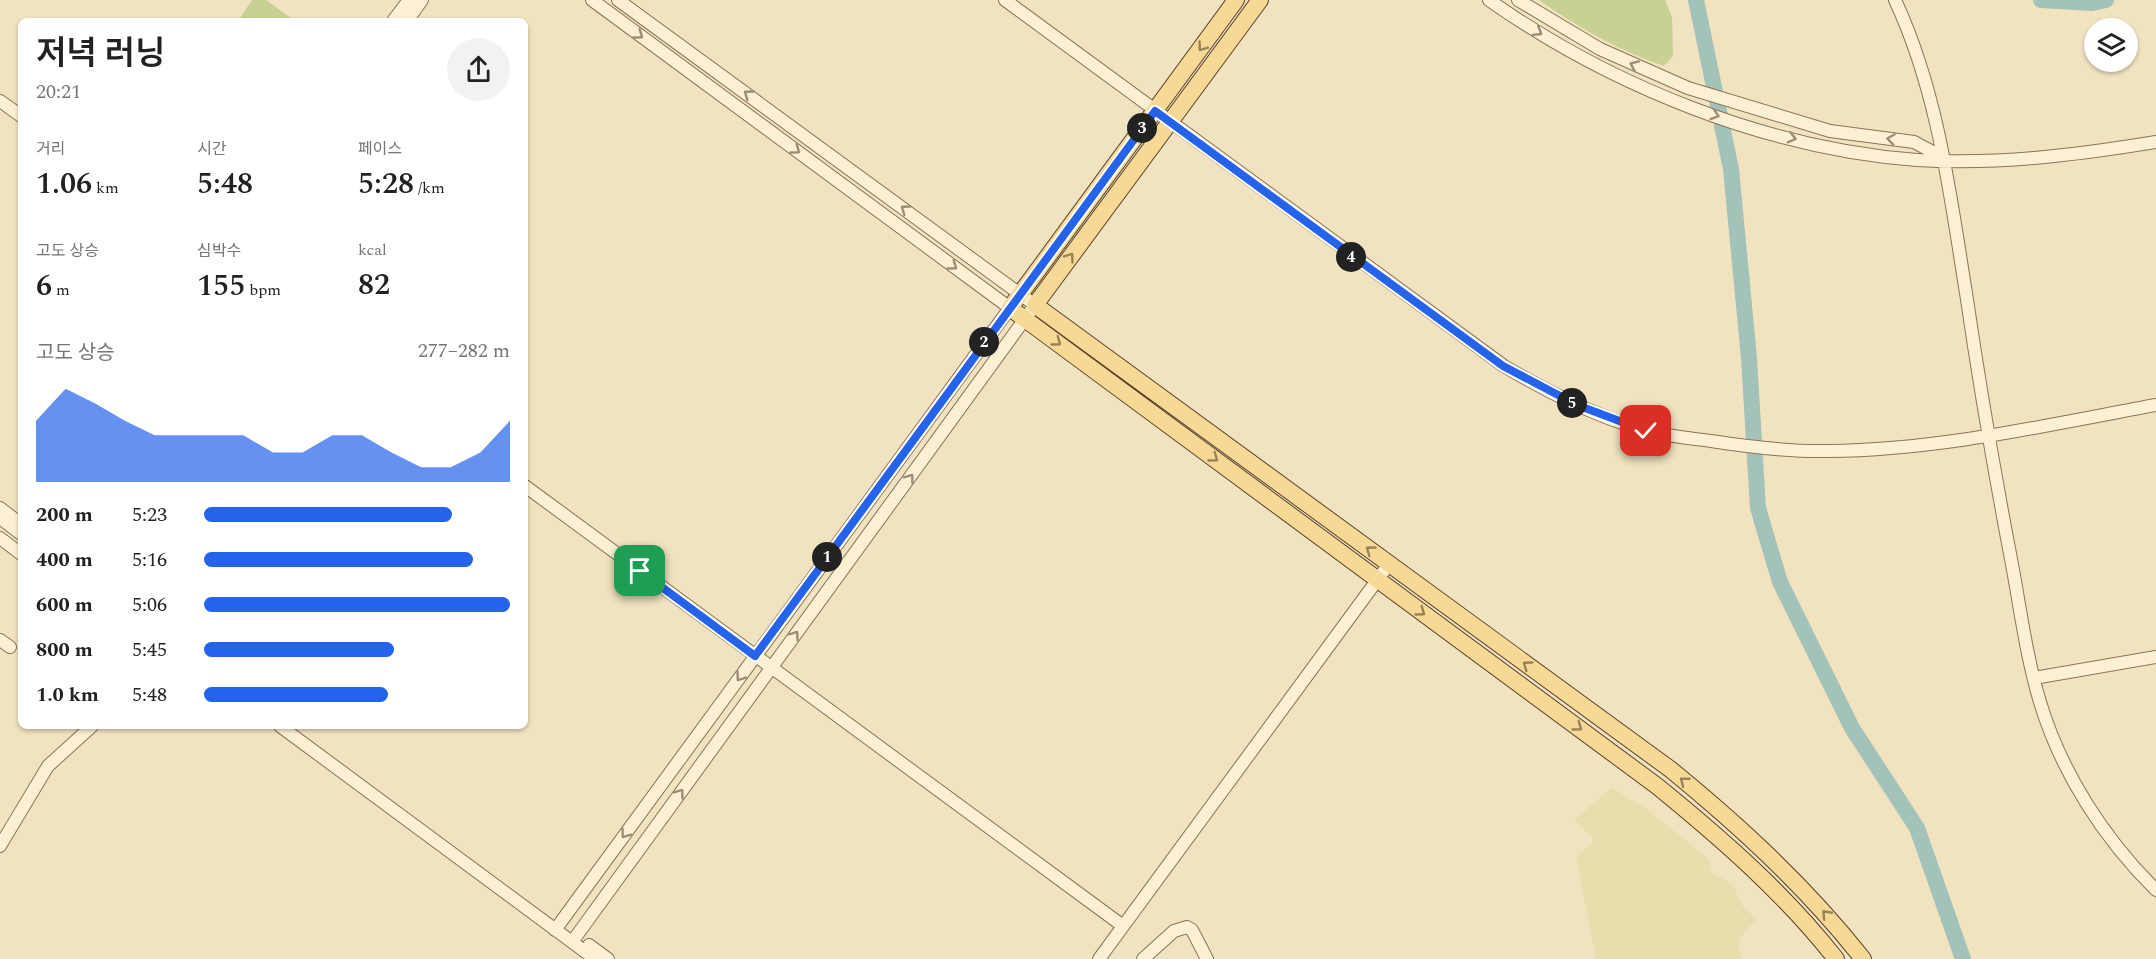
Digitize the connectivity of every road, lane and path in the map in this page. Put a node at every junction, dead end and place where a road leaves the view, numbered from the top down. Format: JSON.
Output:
{"nodes":[{"id":1,"x":409,"y":0,"type":"edge"},
{"id":2,"x":422,"y":0,"type":"edge"},
{"id":3,"x":592,"y":0,"type":"edge"},
{"id":4,"x":618,"y":0,"type":"edge"},
{"id":5,"x":1005,"y":0,"type":"edge"},
{"id":6,"x":1236,"y":0,"type":"edge"},
{"id":7,"x":1260,"y":0,"type":"edge"},
{"id":8,"x":1489,"y":0,"type":"edge"},
{"id":9,"x":1518,"y":0,"type":"edge"},
{"id":10,"x":1894,"y":0,"type":"edge"},
{"id":11,"x":395,"y":18,"type":"edge"},
{"id":12,"x":409,"y":18,"type":"edge"},
{"id":13,"x":0,"y":101,"type":"edge"},
{"id":14,"x":1155,"y":111,"type":"junction"},
{"id":15,"x":18,"y":114,"type":"edge"},
{"id":16,"x":1170,"y":122,"type":"junction"},
{"id":17,"x":2156,"y":142,"type":"edge"},
{"id":18,"x":1945,"y":159,"type":"junction"},
{"id":19,"x":1020,"y":293,"type":"junction"},
{"id":20,"x":1035,"y":304,"type":"junction"},
{"id":21,"x":1010,"y":308,"type":"junction"},
{"id":22,"x":1025,"y":319,"type":"junction"},
{"id":23,"x":2156,"y":405,"type":"edge"},
{"id":24,"x":1988,"y":436,"type":"junction"},
{"id":25,"x":528,"y":488,"type":"edge"},
{"id":26,"x":0,"y":508,"type":"edge"},
{"id":27,"x":0,"y":518,"type":"edge"},
{"id":28,"x":18,"y":527,"type":"edge"},
{"id":29,"x":18,"y":528,"type":"edge"},
{"id":30,"x":0,"y":538,"type":"edge"},
{"id":31,"x":18,"y":552,"type":"edge"},
{"id":32,"x":1389,"y":564,"type":"junction"},
{"id":33,"x":1377,"y":579,"type":"junction"},
{"id":34,"x":755,"y":656,"type":"junction"},
{"id":35,"x":2156,"y":657,"type":"edge"},
{"id":36,"x":772,"y":667,"type":"junction"},
{"id":37,"x":2034,"y":678,"type":"junction"},
{"id":38,"x":89,"y":729,"type":"edge"},
{"id":39,"x":284,"y":729,"type":"edge"},
{"id":40,"x":298,"y":729,"type":"edge"},
{"id":41,"x":0,"y":846,"type":"edge"},
{"id":42,"x":2156,"y":890,"type":"edge"},
{"id":43,"x":557,"y":926,"type":"junction"},
{"id":44,"x":1123,"y":926,"type":"junction"},
{"id":45,"x":574,"y":939,"type":"junction"},
{"id":46,"x":595,"y":959,"type":"edge"},
{"id":47,"x":608,"y":959,"type":"edge"},
{"id":48,"x":1100,"y":959,"type":"edge"},
{"id":49,"x":1143,"y":959,"type":"edge"},
{"id":50,"x":1207,"y":959,"type":"edge"},
{"id":51,"x":1836,"y":959,"type":"edge"},
{"id":52,"x":1863,"y":959,"type":"edge"}],
"edges":[{"from":1,"to":11,"type":"street"},
{"from":2,"to":12,"type":"street"},
{"from":3,"to":21,"type":"street","one_way":true},
{"from":19,"to":4,"type":"street","one_way":true},
{"from":5,"to":14,"type":"street"},
{"from":6,"to":14,"type":"main road","one_way":true},
{"from":7,"to":16,"type":"main road"},
{"from":8,"to":18,"type":"street","one_way":true},
{"from":18,"to":9,"type":"street","one_way":true},
{"from":10,"to":18,"type":"street"},
{"from":13,"to":15,"type":"street"},
{"from":14,"to":16,"type":"street"},
{"from":14,"to":19,"type":"main road"},
{"from":20,"to":16,"type":"main road","one_way":true},
{"from":16,"to":24,"type":"street"},
{"from":17,"to":18,"type":"street"},
{"from":18,"to":24,"type":"street"},
{"from":19,"to":20,"type":"street"},
{"from":19,"to":21,"type":"main road"},
{"from":20,"to":22,"type":"street"},
{"from":32,"to":20,"type":"main road","one_way":true},
{"from":21,"to":22,"type":"main road"},
{"from":21,"to":34,"type":"street"},
{"from":22,"to":33,"type":"main road","one_way":true},
{"from":36,"to":22,"type":"street","one_way":true},
{"from":23,"to":24,"type":"street"},
{"from":24,"to":37,"type":"street"},
{"from":25,"to":34,"type":"street"},
{"from":26,"to":28,"type":"street"},
{"from":27,"to":29,"type":"street"},
{"from":30,"to":31,"type":"street"},
{"from":32,"to":33,"type":"street"},
{"from":52,"to":32,"type":"main road","one_way":true},
{"from":33,"to":44,"type":"street"},
{"from":33,"to":51,"type":"main road","one_way":true},
{"from":34,"to":36,"type":"street"},
{"from":34,"to":43,"type":"street","one_way":true},
{"from":35,"to":37,"type":"street"},
{"from":36,"to":44,"type":"street"},
{"from":45,"to":36,"type":"street","one_way":true},
{"from":37,"to":42,"type":"street"},
{"from":38,"to":41,"type":"street"},
{"from":39,"to":43,"type":"street"},
{"from":40,"to":43,"type":"street"},
{"from":43,"to":45,"type":"street"},
{"from":44,"to":48,"type":"street"},
{"from":45,"to":46,"type":"street"},
{"from":45,"to":47,"type":"street"},
{"from":49,"to":50,"type":"street"}]}
